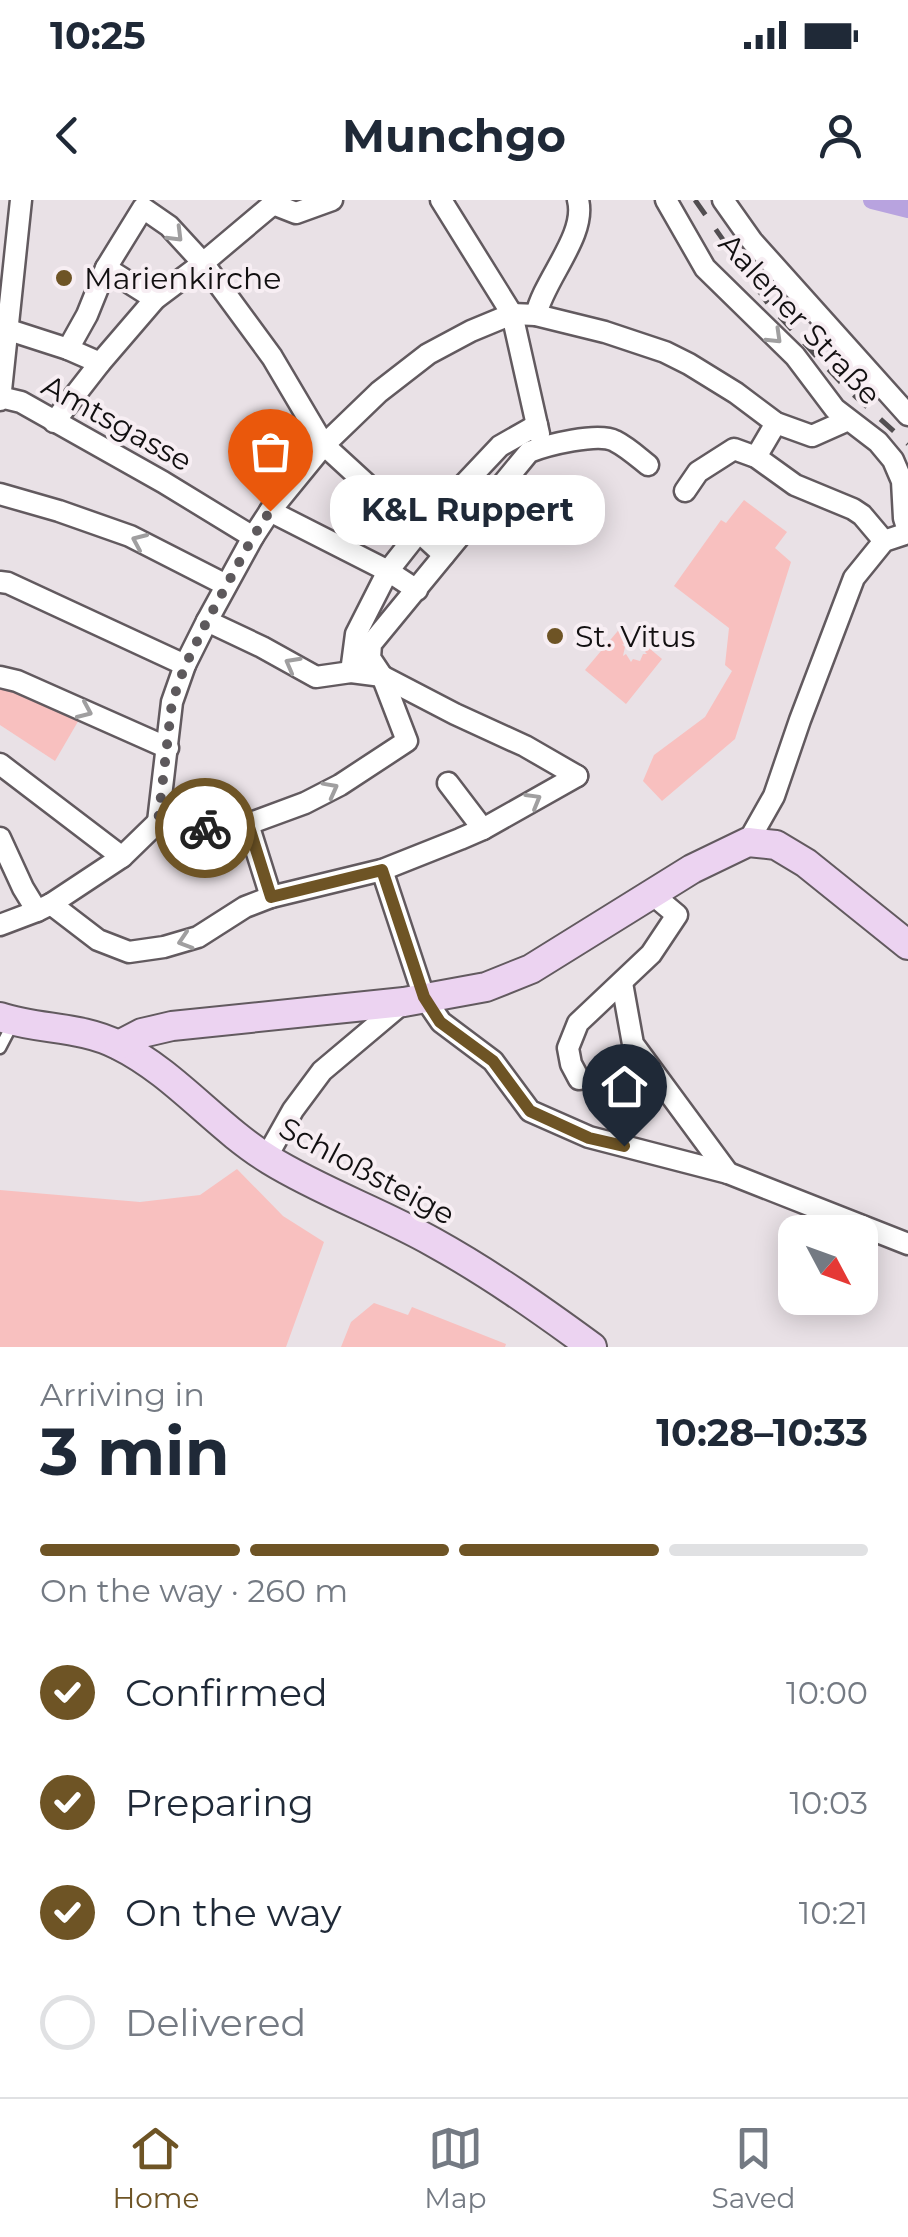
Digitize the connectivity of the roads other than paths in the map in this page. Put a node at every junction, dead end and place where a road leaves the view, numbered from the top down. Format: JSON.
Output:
{"nodes":[{"id":1,"x":21,"y":200,"type":"edge"},
{"id":2,"x":332,"y":200,"type":"edge"},
{"id":3,"x":440,"y":200,"type":"edge"},
{"id":4,"x":666,"y":200,"type":"edge"},
{"id":5,"x":723,"y":200,"type":"edge"},
{"id":6,"x":274,"y":202,"type":"edge"},
{"id":7,"x":134,"y":204,"type":"edge"},
{"id":8,"x":580,"y":207,"type":"edge"},
{"id":9,"x":203,"y":263,"type":"junction"},
{"id":10,"x":106,"y":268,"type":"junction"},
{"id":11,"x":155,"y":299,"type":"junction"},
{"id":12,"x":512,"y":314,"type":"junction"},
{"id":13,"x":536,"y":316,"type":"junction"},
{"id":14,"x":6,"y":329,"type":"junction"},
{"id":15,"x":68,"y":349,"type":"junction"},
{"id":16,"x":100,"y":363,"type":"junction"},
{"id":17,"x":0,"y":398,"type":"edge"},
{"id":18,"x":908,"y":415,"type":"edge"},
{"id":19,"x":848,"y":420,"type":"junction"},
{"id":20,"x":57,"y":423,"type":"junction"},
{"id":21,"x":776,"y":423,"type":"junction"},
{"id":22,"x":537,"y":424,"type":"junction"},
{"id":23,"x":324,"y":445,"type":"junction"},
{"id":24,"x":542,"y":447,"type":"junction"},
{"id":25,"x":756,"y":457,"type":"junction"},
{"id":26,"x":648,"y":465,"type":"dead end"},
{"id":27,"x":685,"y":491,"type":"dead end"},
{"id":28,"x":0,"y":494,"type":"edge"},
{"id":29,"x":270,"y":511,"type":"junction"},
{"id":30,"x":908,"y":532,"type":"edge"},
{"id":31,"x":418,"y":533,"type":"junction"},
{"id":32,"x":253,"y":537,"type":"junction"},
{"id":33,"x":884,"y":541,"type":"junction"},
{"id":34,"x":444,"y":556,"type":"junction"},
{"id":35,"x":388,"y":571,"type":"junction"},
{"id":36,"x":0,"y":582,"type":"edge"},
{"id":37,"x":226,"y":586,"type":"junction"},
{"id":38,"x":417,"y":590,"type":"junction"},
{"id":39,"x":207,"y":621,"type":"junction"},
{"id":40,"x":185,"y":666,"type":"junction"},
{"id":41,"x":351,"y":672,"type":"junction"},
{"id":42,"x":382,"y":676,"type":"junction"},
{"id":43,"x":0,"y":677,"type":"edge"},
{"id":44,"x":168,"y":748,"type":"junction"},
{"id":45,"x":0,"y":764,"type":"edge"},
{"id":46,"x":448,"y":782,"type":"dead end"},
{"id":47,"x":158,"y":822,"type":"junction"},
{"id":48,"x":248,"y":824,"type":"junction"},
{"id":49,"x":483,"y":829,"type":"junction"},
{"id":50,"x":0,"y":838,"type":"edge"},
{"id":51,"x":748,"y":842,"type":"junction"},
{"id":52,"x":122,"y":857,"type":"junction"},
{"id":53,"x":382,"y":870,"type":"junction"},
{"id":54,"x":652,"y":894,"type":"junction"},
{"id":55,"x":271,"y":897,"type":"junction"},
{"id":56,"x":44,"y":908,"type":"junction"},
{"id":57,"x":0,"y":924,"type":"edge"},
{"id":58,"x":908,"y":945,"type":"edge"},
{"id":59,"x":622,"y":983,"type":"junction"},
{"id":60,"x":414,"y":999,"type":"junction"},
{"id":61,"x":7,"y":1019,"type":"edge"},
{"id":62,"x":118,"y":1045,"type":"junction"},
{"id":63,"x":0,"y":1048,"type":"edge"},
{"id":64,"x":579,"y":1079,"type":"dead end"},
{"id":65,"x":266,"y":1158,"type":"junction"},
{"id":66,"x":728,"y":1173,"type":"junction"},
{"id":67,"x":908,"y":1244,"type":"edge"},
{"id":68,"x":592,"y":1347,"type":"edge"}],
"edges":[{"from":1,"to":14,"type":"street"},
{"from":2,"to":6,"type":"street"},
{"from":3,"to":12,"type":"street"},
{"from":4,"to":19,"type":"street","name":"Aalener Straße","one_way":true},
{"from":5,"to":18,"type":"street"},
{"from":6,"to":9,"type":"street"},
{"from":7,"to":9,"type":"street","one_way":true},
{"from":7,"to":10,"type":"street"},
{"from":8,"to":13,"type":"street"},
{"from":9,"to":11,"type":"street"},
{"from":9,"to":23,"type":"street"},
{"from":10,"to":11,"type":"street"},
{"from":10,"to":15,"type":"street"},
{"from":11,"to":16,"type":"street"},
{"from":12,"to":13,"type":"street"},
{"from":12,"to":22,"type":"street"},
{"from":12,"to":23,"type":"street"},
{"from":13,"to":21,"type":"street"},
{"from":14,"to":15,"type":"street"},
{"from":14,"to":17,"type":"street"},
{"from":15,"to":16,"type":"street"},
{"from":16,"to":20,"type":"street"},
{"from":17,"to":20,"type":"street","name":"Amtsgasse"},
{"from":19,"to":21,"type":"street"},
{"from":19,"to":30,"type":"street","name":"Aalener Straße"},
{"from":20,"to":32,"type":"street","name":"Amtsgasse"},
{"from":21,"to":25,"type":"street"},
{"from":22,"to":24,"type":"street"},
{"from":22,"to":31,"type":"street"},
{"from":23,"to":29,"type":"street"},
{"from":23,"to":31,"type":"street"},
{"from":24,"to":26,"type":"street"},
{"from":24,"to":34,"type":"street"},
{"from":25,"to":27,"type":"street"},
{"from":25,"to":33,"type":"street"},
{"from":37,"to":28,"type":"street","one_way":true},
{"from":29,"to":32,"type":"street"},
{"from":29,"to":35,"type":"street"},
{"from":30,"to":33,"type":"street"},
{"from":31,"to":34,"type":"street"},
{"from":31,"to":35,"type":"street"},
{"from":32,"to":37,"type":"street"},
{"from":33,"to":51,"type":"street"},
{"from":34,"to":38,"type":"street"},
{"from":35,"to":38,"type":"street"},
{"from":35,"to":41,"type":"street"},
{"from":36,"to":40,"type":"street"},
{"from":37,"to":39,"type":"street"},
{"from":38,"to":42,"type":"street"},
{"from":39,"to":40,"type":"street"},
{"from":41,"to":39,"type":"street","one_way":true},
{"from":40,"to":44,"type":"street"},
{"from":41,"to":42,"type":"street"},
{"from":48,"to":42,"type":"street","one_way":true},
{"from":49,"to":42,"type":"street","one_way":true},
{"from":43,"to":44,"type":"street","one_way":true},
{"from":44,"to":47,"type":"street"},
{"from":45,"to":52,"type":"street"},
{"from":46,"to":49,"type":"street"},
{"from":47,"to":48,"type":"street"},
{"from":47,"to":52,"type":"street"},
{"from":48,"to":55,"type":"street"},
{"from":49,"to":53,"type":"street"},
{"from":50,"to":56,"type":"street"},
{"from":51,"to":54,"type":"street"},
{"from":51,"to":58,"type":"street"},
{"from":52,"to":56,"type":"street"},
{"from":53,"to":55,"type":"street"},
{"from":53,"to":60,"type":"street"},
{"from":54,"to":59,"type":"street"},
{"from":54,"to":60,"type":"street"},
{"from":55,"to":56,"type":"street","one_way":true},
{"from":56,"to":57,"type":"street"},
{"from":59,"to":64,"type":"street"},
{"from":59,"to":66,"type":"street"},
{"from":60,"to":62,"type":"street"},
{"from":60,"to":65,"type":"street"},
{"from":60,"to":66,"type":"street"},
{"from":61,"to":62,"type":"street","name":"Schloßsteige"},
{"from":61,"to":63,"type":"lane"},
{"from":62,"to":65,"type":"street","name":"Schloßsteige"},
{"from":65,"to":68,"type":"street","name":"Schloßsteige"},
{"from":66,"to":67,"type":"street"}]}
